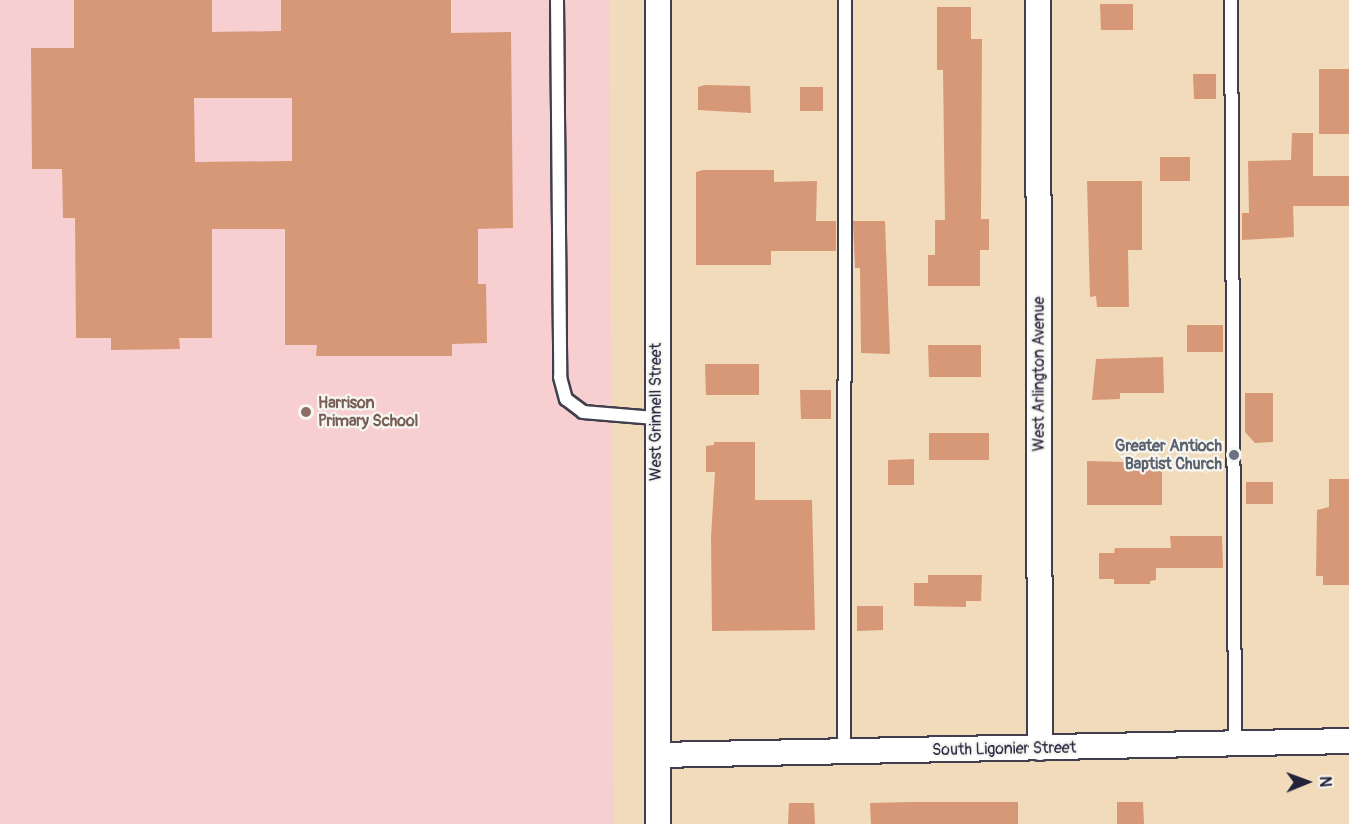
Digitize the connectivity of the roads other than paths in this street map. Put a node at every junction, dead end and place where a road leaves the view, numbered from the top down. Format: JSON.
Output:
{"nodes":[{"id":1,"x":558,"y":0,"type":"edge"},
{"id":2,"x":658,"y":0,"type":"edge"},
{"id":3,"x":846,"y":0,"type":"edge"},
{"id":4,"x":1038,"y":0,"type":"edge"},
{"id":5,"x":1231,"y":0,"type":"edge"},
{"id":6,"x":655,"y":418,"type":"junction"},
{"id":7,"x":1349,"y":741,"type":"edge"},
{"id":8,"x":1235,"y":744,"type":"junction"},
{"id":9,"x":1040,"y":748,"type":"junction"},
{"id":10,"x":844,"y":752,"type":"junction"},
{"id":11,"x":658,"y":755,"type":"junction"},
{"id":12,"x":658,"y":824,"type":"edge"}],
"edges":[{"from":1,"to":6,"type":"lane"},
{"from":2,"to":6,"type":"street","name":"West Grinnell Street"},
{"from":3,"to":10,"type":"lane"},
{"from":4,"to":9,"type":"street","name":"West Arlington Avenue"},
{"from":5,"to":8,"type":"lane"},
{"from":6,"to":11,"type":"street","name":"West Grinnell Street"},
{"from":7,"to":8,"type":"street","name":"South Ligonier Street"},
{"from":8,"to":9,"type":"street","name":"South Ligonier Street"},
{"from":9,"to":10,"type":"street","name":"South Ligonier Street"},
{"from":10,"to":11,"type":"street","name":"South Ligonier Street"},
{"from":11,"to":12,"type":"street","name":"West Grinnell Street"}]}
